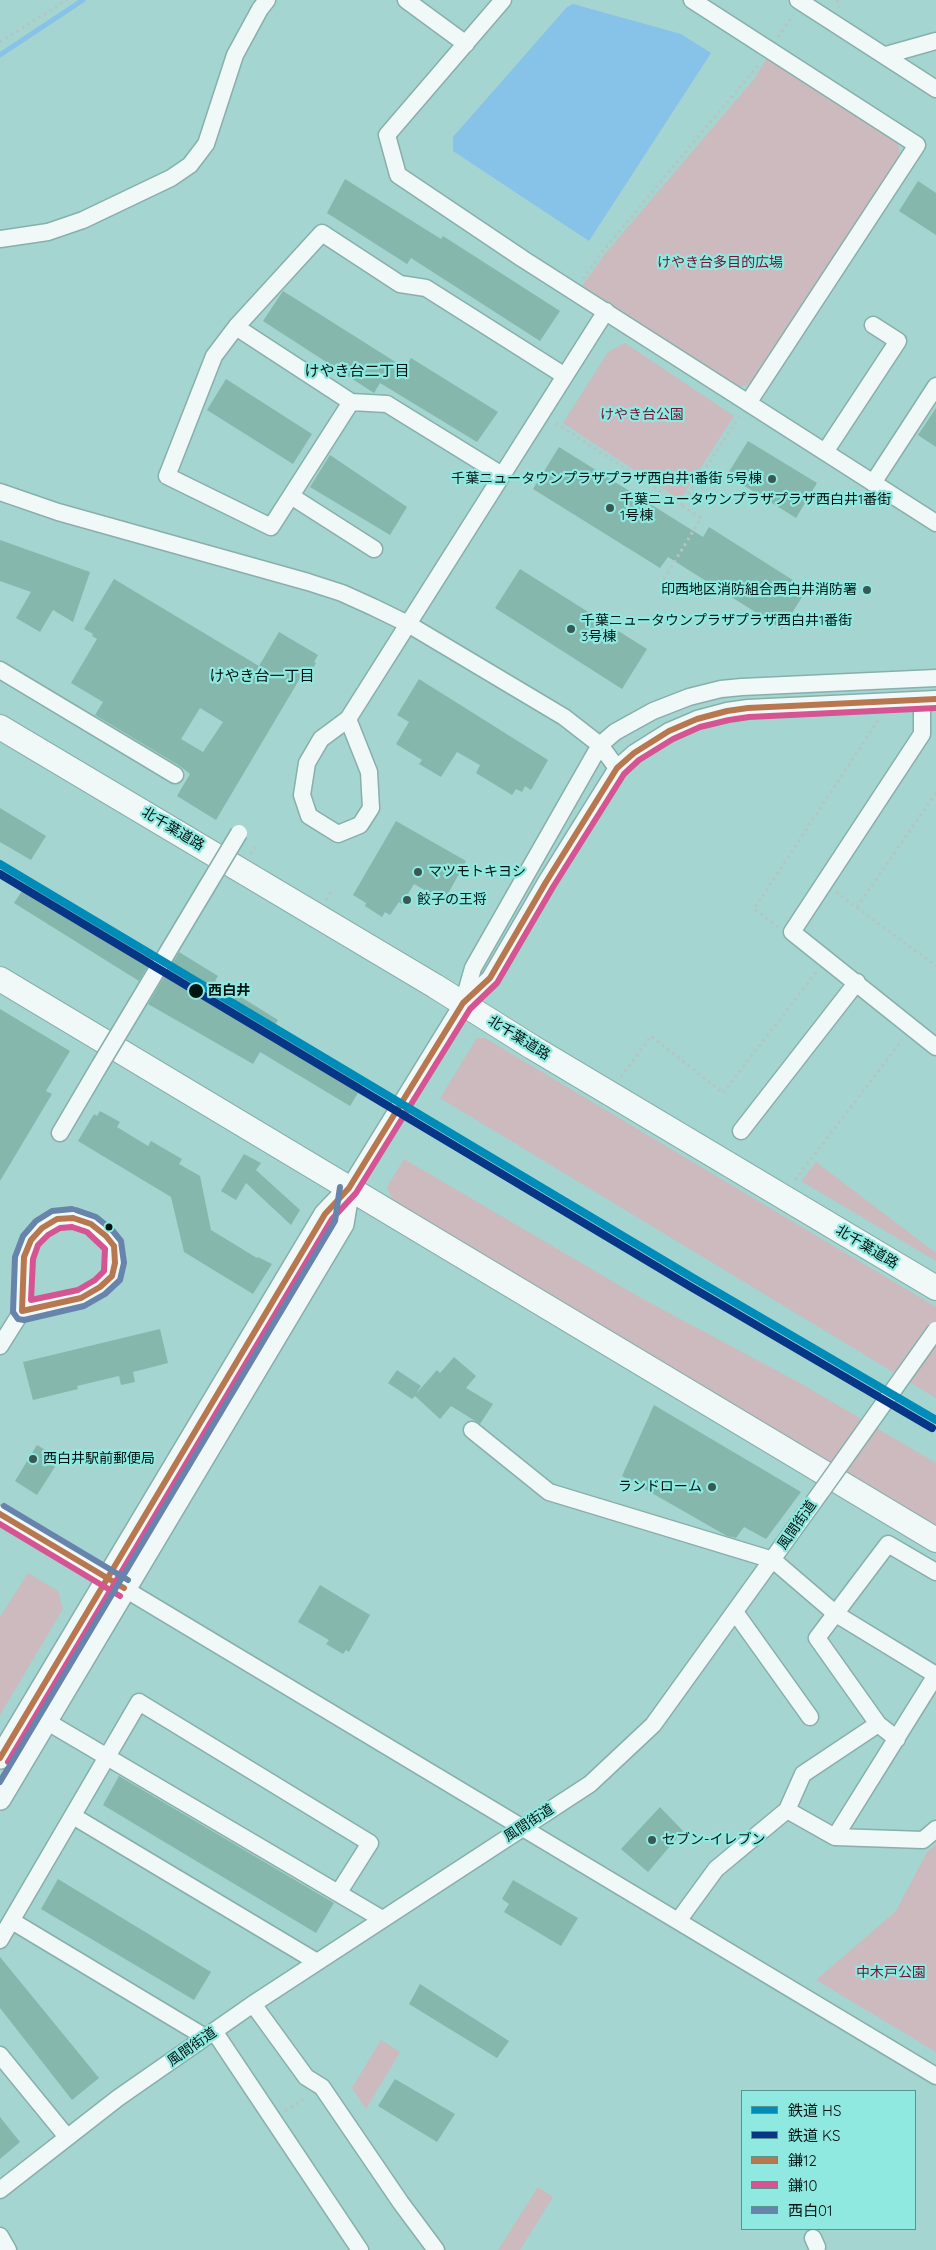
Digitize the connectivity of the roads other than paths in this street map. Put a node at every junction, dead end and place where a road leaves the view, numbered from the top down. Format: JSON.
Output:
{"nodes":[{"id":1,"x":267,"y":0,"type":"edge"},
{"id":2,"x":406,"y":0,"type":"edge"},
{"id":3,"x":504,"y":0,"type":"edge"},
{"id":4,"x":692,"y":0,"type":"edge"},
{"id":5,"x":800,"y":1,"type":"edge"},
{"id":6,"x":936,"y":40,"type":"edge"},
{"id":7,"x":466,"y":44,"type":"junction"},
{"id":8,"x":886,"y":55,"type":"junction"},
{"id":9,"x":936,"y":89,"type":"edge"},
{"id":10,"x":0,"y":239,"type":"edge"},
{"id":11,"x":606,"y":311,"type":"junction"},
{"id":12,"x":873,"y":325,"type":"dead end"},
{"id":13,"x":236,"y":327,"type":"junction"},
{"id":14,"x":565,"y":376,"type":"junction"},
{"id":15,"x":936,"y":386,"type":"edge"},
{"id":16,"x":350,"y":402,"type":"junction"},
{"id":17,"x":744,"y":408,"type":"junction"},
{"id":18,"x":825,"y":452,"type":"junction"},
{"id":19,"x":502,"y":475,"type":"junction"},
{"id":20,"x":873,"y":482,"type":"junction"},
{"id":21,"x":0,"y":492,"type":"edge"},
{"id":22,"x":291,"y":496,"type":"junction"},
{"id":23,"x":936,"y":523,"type":"edge"},
{"id":24,"x":374,"y":549,"type":"dead end"},
{"id":25,"x":408,"y":624,"type":"junction"},
{"id":26,"x":0,"y":670,"type":"edge"},
{"id":27,"x":936,"y":678,"type":"edge"},
{"id":28,"x":929,"y":700,"type":"edge"},
{"id":29,"x":348,"y":719,"type":"junction"},
{"id":30,"x":0,"y":727,"type":"edge"},
{"id":31,"x":600,"y":745,"type":"junction"},
{"id":32,"x":617,"y":768,"type":"junction"},
{"id":33,"x":175,"y":775,"type":"dead end"},
{"id":34,"x":239,"y":833,"type":"dead end"},
{"id":35,"x":0,"y":979,"type":"edge"},
{"id":36,"x":857,"y":982,"type":"junction"},
{"id":37,"x":459,"y":1010,"type":"junction"},
{"id":38,"x":936,"y":1047,"type":"edge"},
{"id":39,"x":741,"y":1131,"type":"dead end"},
{"id":40,"x":60,"y":1133,"type":"dead end"},
{"id":41,"x":353,"y":1182,"type":"junction"},
{"id":42,"x":936,"y":1288,"type":"edge"},
{"id":43,"x":22,"y":1312,"type":"junction"},
{"id":44,"x":936,"y":1330,"type":"edge"},
{"id":45,"x":0,"y":1346,"type":"edge"},
{"id":46,"x":472,"y":1430,"type":"dead end"},
{"id":47,"x":0,"y":1514,"type":"edge"},
{"id":48,"x":936,"y":1540,"type":"edge"},
{"id":49,"x":773,"y":1560,"type":"junction"},
{"id":50,"x":936,"y":1572,"type":"edge"},
{"id":51,"x":116,"y":1583,"type":"junction"},
{"id":52,"x":735,"y":1612,"type":"junction"},
{"id":53,"x":836,"y":1614,"type":"junction"},
{"id":54,"x":936,"y":1675,"type":"edge"},
{"id":55,"x":810,"y":1717,"type":"dead end"},
{"id":56,"x":46,"y":1721,"type":"junction"},
{"id":57,"x":878,"y":1724,"type":"junction"},
{"id":58,"x":897,"y":1738,"type":"junction"},
{"id":59,"x":107,"y":1756,"type":"junction"},
{"id":60,"x":0,"y":1758,"type":"edge"},
{"id":61,"x":0,"y":1799,"type":"edge"},
{"id":62,"x":787,"y":1810,"type":"junction"},
{"id":63,"x":73,"y":1816,"type":"junction"},
{"id":64,"x":521,"y":1827,"type":"junction"},
{"id":65,"x":936,"y":1829,"type":"edge"},
{"id":66,"x":835,"y":1837,"type":"junction"},
{"id":67,"x":339,"y":1892,"type":"junction"},
{"id":68,"x":382,"y":1919,"type":"junction"},
{"id":69,"x":12,"y":1921,"type":"junction"},
{"id":70,"x":678,"y":1921,"type":"junction"},
{"id":71,"x":0,"y":1940,"type":"edge"},
{"id":72,"x":317,"y":1962,"type":"junction"},
{"id":73,"x":253,"y":2004,"type":"junction"},
{"id":74,"x":210,"y":2034,"type":"junction"},
{"id":75,"x":0,"y":2055,"type":"edge"},
{"id":76,"x":936,"y":2076,"type":"edge"},
{"id":77,"x":67,"y":2138,"type":"junction"},
{"id":78,"x":0,"y":2190,"type":"edge"},
{"id":79,"x":0,"y":2236,"type":"edge"},
{"id":80,"x":8,"y":2250,"type":"edge"},
{"id":81,"x":360,"y":2250,"type":"edge"},
{"id":82,"x":436,"y":2250,"type":"edge"}],
"edges":[{"from":1,"to":10,"type":"street"},
{"from":2,"to":7,"type":"street"},
{"from":3,"to":7,"type":"street"},
{"from":4,"to":17,"type":"street"},
{"from":5,"to":8,"type":"street"},
{"from":6,"to":8,"type":"street"},
{"from":7,"to":11,"type":"street"},
{"from":8,"to":9,"type":"street"},
{"from":11,"to":14,"type":"street"},
{"from":11,"to":17,"type":"street"},
{"from":12,"to":18,"type":"street"},
{"from":13,"to":14,"type":"street"},
{"from":13,"to":16,"type":"street"},
{"from":13,"to":22,"type":"street"},
{"from":14,"to":19,"type":"street"},
{"from":15,"to":20,"type":"street"},
{"from":16,"to":19,"type":"street"},
{"from":16,"to":22,"type":"street"},
{"from":17,"to":18,"type":"street"},
{"from":18,"to":20,"type":"street"},
{"from":19,"to":25,"type":"street"},
{"from":20,"to":23,"type":"street"},
{"from":21,"to":25,"type":"street"},
{"from":22,"to":24,"type":"street"},
{"from":25,"to":29,"type":"street"},
{"from":25,"to":31,"type":"street"},
{"from":26,"to":33,"type":"street"},
{"from":27,"to":31,"type":"street"},
{"from":28,"to":32,"type":"street"},
{"from":28,"to":36,"type":"street"},
{"from":29,"to":29,"type":"street"},
{"from":30,"to":37,"type":"highway","name":"北千葉道路"},
{"from":31,"to":32,"type":"street"},
{"from":31,"to":37,"type":"street"},
{"from":32,"to":37,"type":"street"},
{"from":34,"to":40,"type":"street","bridge":true},
{"from":35,"to":41,"type":"highway"},
{"from":36,"to":38,"type":"street"},
{"from":36,"to":39,"type":"street"},
{"from":37,"to":41,"type":"street"},
{"from":37,"to":42,"type":"highway","name":"北千葉道路"},
{"from":41,"to":48,"type":"highway"},
{"from":41,"to":51,"type":"main road"},
{"from":43,"to":43,"type":"street"},
{"from":43,"to":45,"type":"street"},
{"from":44,"to":49,"type":"street","name":"風間街道","bridge":true},
{"from":46,"to":49,"type":"street"},
{"from":47,"to":51,"type":"street"},
{"from":49,"to":52,"type":"street","name":"風間街道"},
{"from":49,"to":53,"type":"street"},
{"from":50,"to":53,"type":"street"},
{"from":51,"to":56,"type":"main road"},
{"from":51,"to":60,"type":"main road"},
{"from":51,"to":64,"type":"street"},
{"from":52,"to":55,"type":"street"},
{"from":52,"to":64,"type":"street","name":"風間街道"},
{"from":53,"to":54,"type":"street"},
{"from":53,"to":57,"type":"street"},
{"from":54,"to":58,"type":"street"},
{"from":56,"to":59,"type":"street"},
{"from":56,"to":61,"type":"main road"},
{"from":57,"to":58,"type":"street"},
{"from":57,"to":62,"type":"street"},
{"from":58,"to":66,"type":"street"},
{"from":59,"to":63,"type":"street"},
{"from":59,"to":67,"type":"street"},
{"from":59,"to":67,"type":"street"},
{"from":62,"to":66,"type":"street"},
{"from":62,"to":70,"type":"street"},
{"from":63,"to":69,"type":"street"},
{"from":63,"to":72,"type":"street"},
{"from":64,"to":68,"type":"street","name":"風間街道"},
{"from":64,"to":70,"type":"street"},
{"from":65,"to":66,"type":"street"},
{"from":67,"to":68,"type":"street"},
{"from":68,"to":72,"type":"street","name":"風間街道"},
{"from":69,"to":71,"type":"street"},
{"from":69,"to":74,"type":"street"},
{"from":70,"to":76,"type":"street"},
{"from":72,"to":73,"type":"street","name":"風間街道"},
{"from":73,"to":74,"type":"street","name":"風間街道"},
{"from":73,"to":82,"type":"street"},
{"from":74,"to":77,"type":"street","name":"風間街道"},
{"from":74,"to":81,"type":"street"},
{"from":75,"to":77,"type":"street"},
{"from":77,"to":78,"type":"street","name":"風間街道"},
{"from":79,"to":80,"type":"street"}]}
